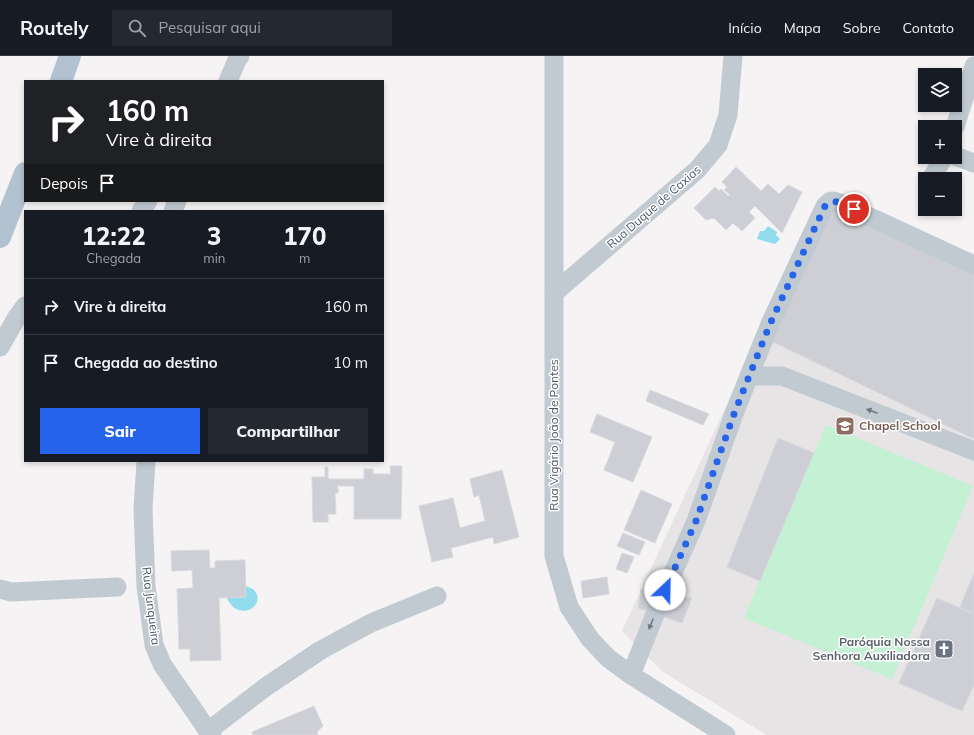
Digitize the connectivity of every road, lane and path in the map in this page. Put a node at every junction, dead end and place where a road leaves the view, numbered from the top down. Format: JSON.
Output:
{"nodes":[{"id":1,"x":70,"y":56,"type":"edge"},
{"id":2,"x":240,"y":56,"type":"edge"},
{"id":3,"x":554,"y":56,"type":"edge"},
{"id":4,"x":733,"y":56,"type":"edge"},
{"id":5,"x":974,"y":66,"type":"edge"},
{"id":6,"x":61,"y":80,"type":"edge"},
{"id":7,"x":228,"y":80,"type":"edge"},
{"id":8,"x":956,"y":120,"type":"edge"},
{"id":9,"x":962,"y":159,"type":"edge"},
{"id":10,"x":974,"y":163,"type":"edge"},
{"id":11,"x":24,"y":176,"type":"edge"},
{"id":12,"x":0,"y":238,"type":"edge"},
{"id":13,"x":974,"y":265,"type":"edge"},
{"id":14,"x":554,"y":293,"type":"junction"},
{"id":15,"x":24,"y":307,"type":"edge"},
{"id":16,"x":0,"y":347,"type":"edge"},
{"id":17,"x":749,"y":376,"type":"junction"},
{"id":18,"x":974,"y":451,"type":"edge"},
{"id":19,"x":146,"y":462,"type":"edge"},
{"id":20,"x":117,"y":587,"type":"dead end"},
{"id":21,"x":0,"y":589,"type":"edge"},
{"id":22,"x":437,"y":596,"type":"dead end"},
{"id":23,"x":630,"y":675,"type":"junction"},
{"id":24,"x":210,"y":733,"type":"edge"},
{"id":25,"x":726,"y":735,"type":"edge"}],
"edges":[{"from":1,"to":6,"type":"main road"},
{"from":2,"to":7,"type":"street"},
{"from":3,"to":14,"type":"street","name":"Rua Vigário João de Pontes"},
{"from":4,"to":14,"type":"street","name":"Rua Duque de Caxias"},
{"from":5,"to":8,"type":"street"},
{"from":9,"to":10,"type":"street"},
{"from":11,"to":12,"type":"main road"},
{"from":13,"to":17,"type":"street"},
{"from":14,"to":23,"type":"street","name":"Rua Vigário João de Pontes"},
{"from":15,"to":16,"type":"street"},
{"from":18,"to":17,"type":"street","one_way":true},
{"from":17,"to":23,"type":"street","one_way":true},
{"from":19,"to":24,"type":"street","name":"Rua Junqueira"},
{"from":20,"to":21,"type":"street"},
{"from":22,"to":24,"type":"street"},
{"from":23,"to":25,"type":"street","name":"Rua Vigário João de Pontes"}]}
